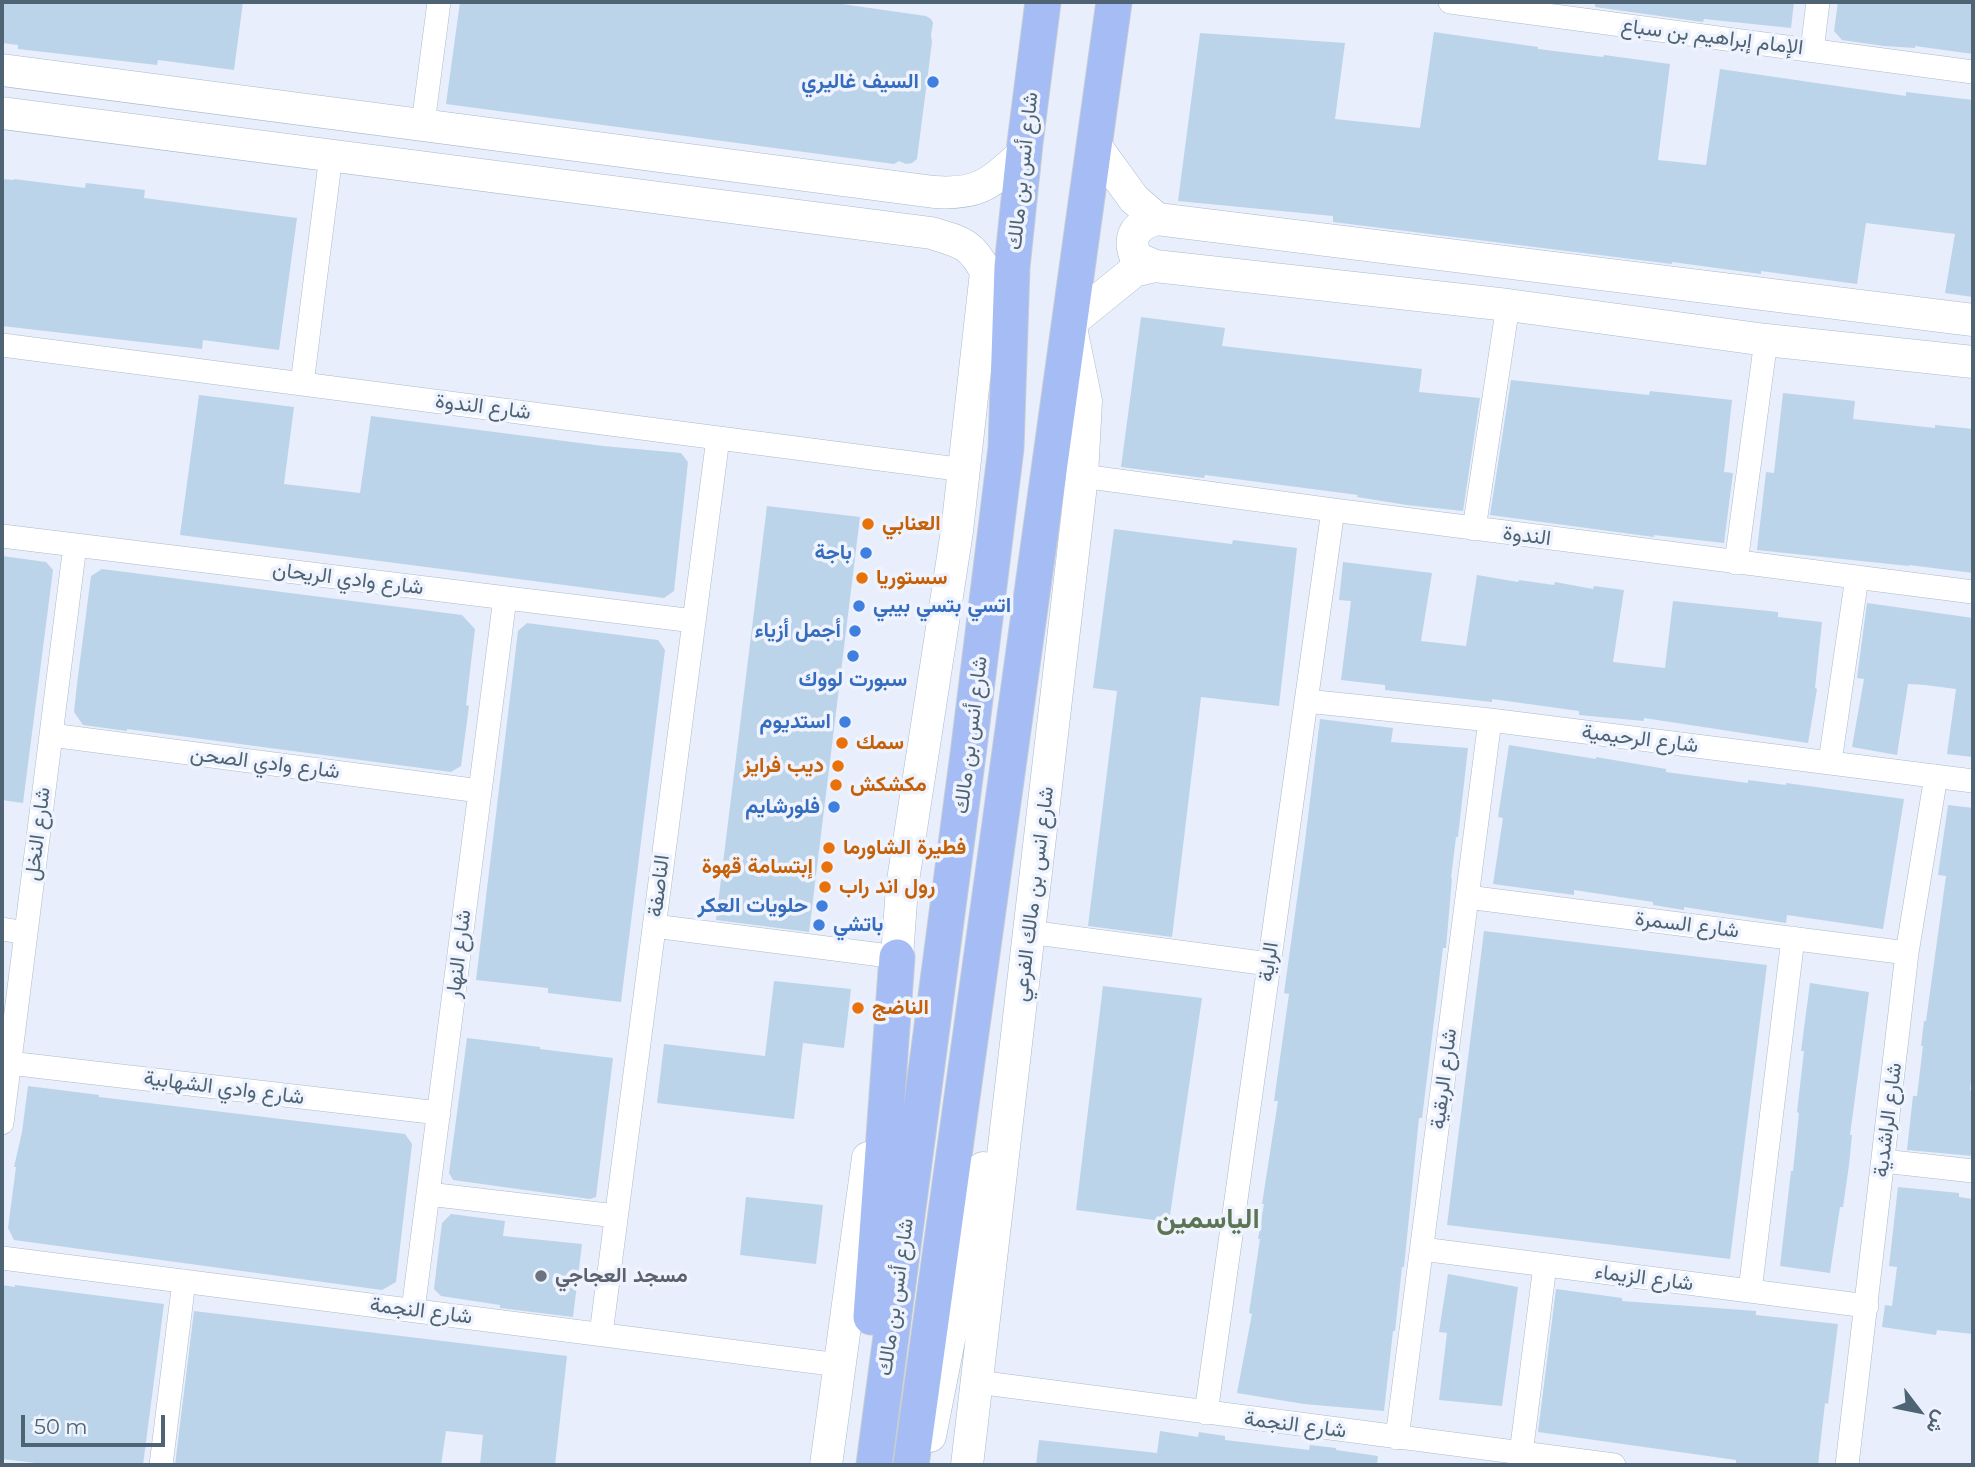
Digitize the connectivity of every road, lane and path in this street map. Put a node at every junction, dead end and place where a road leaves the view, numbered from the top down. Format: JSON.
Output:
{"nodes":[{"id":1,"x":439,"y":2,"type":"edge"},
{"id":2,"x":1043,"y":2,"type":"edge"},
{"id":3,"x":1114,"y":2,"type":"edge"},
{"id":4,"x":1450,"y":2,"type":"edge"},
{"id":5,"x":1818,"y":2,"type":"edge"},
{"id":6,"x":1595,"y":12,"type":"edge"},
{"id":7,"x":1812,"y":50,"type":"junction"},
{"id":8,"x":17,"y":71,"type":"edge"},
{"id":9,"x":1973,"y":72,"type":"edge"},
{"id":10,"x":14,"y":115,"type":"edge"},
{"id":11,"x":423,"y":124,"type":"junction"},
{"id":12,"x":1094,"y":144,"type":"junction"},
{"id":13,"x":1023,"y":154,"type":"junction"},
{"id":14,"x":331,"y":155,"type":"junction"},
{"id":15,"x":1157,"y":219,"type":"junction"},
{"id":16,"x":1155,"y":266,"type":"junction"},
{"id":17,"x":1012,"y":267,"type":"junction"},
{"id":18,"x":1508,"y":305,"type":"junction"},
{"id":19,"x":1916,"y":313,"type":"junction"},
{"id":20,"x":1972,"y":320,"type":"edge"},
{"id":21,"x":1070,"y":323,"type":"junction"},
{"id":22,"x":1766,"y":340,"type":"junction"},
{"id":23,"x":2,"y":345,"type":"edge"},
{"id":24,"x":1907,"y":355,"type":"junction"},
{"id":25,"x":1970,"y":362,"type":"edge"},
{"id":26,"x":302,"y":384,"type":"junction"},
{"id":27,"x":718,"y":438,"type":"junction"},
{"id":28,"x":965,"y":470,"type":"junction"},
{"id":29,"x":1082,"y":476,"type":"junction"},
{"id":30,"x":1333,"y":510,"type":"junction"},
{"id":31,"x":1474,"y":529,"type":"junction"},
{"id":32,"x":957,"y":531,"type":"junction"},
{"id":33,"x":2,"y":536,"type":"edge"},
{"id":34,"x":75,"y":545,"type":"junction"},
{"id":35,"x":1736,"y":562,"type":"junction"},
{"id":36,"x":1857,"y":577,"type":"junction"},
{"id":37,"x":1973,"y":592,"type":"edge"},
{"id":38,"x":505,"y":598,"type":"junction"},
{"id":39,"x":694,"y":621,"type":"junction"},
{"id":40,"x":1306,"y":701,"type":"junction"},
{"id":41,"x":1490,"y":720,"type":"junction"},
{"id":42,"x":51,"y":735,"type":"junction"},
{"id":43,"x":1830,"y":762,"type":"junction"},
{"id":44,"x":1936,"y":776,"type":"junction"},
{"id":45,"x":1973,"y":781,"type":"edge"},
{"id":46,"x":480,"y":791,"type":"junction"},
{"id":47,"x":1467,"y":897,"type":"junction"},
{"id":48,"x":654,"y":926,"type":"junction"},
{"id":49,"x":2,"y":929,"type":"edge"},
{"id":50,"x":1029,"y":932,"type":"junction"},
{"id":51,"x":26,"y":933,"type":"junction"},
{"id":52,"x":1793,"y":938,"type":"junction"},
{"id":53,"x":1907,"y":953,"type":"junction"},
{"id":54,"x":897,"y":957,"type":"junction"},
{"id":55,"x":1269,"y":964,"type":"junction"},
{"id":56,"x":9,"y":1063,"type":"junction"},
{"id":57,"x":439,"y":1113,"type":"junction"},
{"id":58,"x":2,"y":1123,"type":"edge"},
{"id":59,"x":1883,"y":1161,"type":"junction"},
{"id":60,"x":1973,"y":1171,"type":"edge"},
{"id":61,"x":428,"y":1194,"type":"junction"},
{"id":62,"x":616,"y":1216,"type":"junction"},
{"id":63,"x":1422,"y":1249,"type":"junction"},
{"id":64,"x":2,"y":1258,"type":"edge"},
{"id":65,"x":1545,"y":1265,"type":"junction"},
{"id":66,"x":184,"y":1281,"type":"junction"},
{"id":67,"x":1750,"y":1292,"type":"junction"},
{"id":68,"x":1867,"y":1306,"type":"junction"},
{"id":69,"x":413,"y":1310,"type":"junction"},
{"id":70,"x":601,"y":1334,"type":"junction"},
{"id":71,"x":839,"y":1365,"type":"junction"},
{"id":72,"x":977,"y":1382,"type":"junction"},
{"id":73,"x":1206,"y":1413,"type":"junction"},
{"id":74,"x":1397,"y":1438,"type":"junction"},
{"id":75,"x":1521,"y":1454,"type":"junction"},
{"id":76,"x":1560,"y":1462,"type":"edge"},
{"id":77,"x":161,"y":1465,"type":"edge"},
{"id":78,"x":826,"y":1465,"type":"edge"},
{"id":79,"x":861,"y":1465,"type":"edge"},
{"id":80,"x":873,"y":1465,"type":"edge"},
{"id":81,"x":911,"y":1465,"type":"edge"},
{"id":82,"x":925,"y":1465,"type":"edge"},
{"id":83,"x":967,"y":1465,"type":"edge"},
{"id":84,"x":1614,"y":1465,"type":"edge"},
{"id":85,"x":1847,"y":1465,"type":"edge"}],
"edges":[{"from":1,"to":11,"type":"street"},
{"from":2,"to":13,"type":"main road","name":"شارع أنس بن مالك"},
{"from":3,"to":12,"type":"main road"},
{"from":4,"to":6,"type":"street","name":"الإمام إبراهيم بن سباع"},
{"from":5,"to":7,"type":"street"},
{"from":6,"to":7,"type":"street","name":"الإمام إبراهيم بن سباع"},
{"from":7,"to":9,"type":"street","name":"الإمام إبراهيم بن سباع"},
{"from":8,"to":10,"type":"street"},
{"from":8,"to":11,"type":"street"},
{"from":10,"to":14,"type":"street"},
{"from":11,"to":13,"type":"street"},
{"from":12,"to":15,"type":"street"},
{"from":12,"to":21,"type":"main road"},
{"from":13,"to":17,"type":"main road","name":"شارع أنس بن مالك"},
{"from":14,"to":26,"type":"street"},
{"from":14,"to":28,"type":"street"},
{"from":15,"to":16,"type":"street"},
{"from":15,"to":19,"type":"street"},
{"from":16,"to":18,"type":"street"},
{"from":16,"to":21,"type":"street"},
{"from":17,"to":32,"type":"street"},
{"from":17,"to":80,"type":"main road","name":"شارع أنس بن مالك"},
{"from":18,"to":22,"type":"street"},
{"from":18,"to":31,"type":"street"},
{"from":19,"to":20,"type":"street"},
{"from":19,"to":24,"type":"street"},
{"from":20,"to":25,"type":"street"},
{"from":21,"to":29,"type":"street","name":"شارع انس بن مالك الفرعي"},
{"from":21,"to":81,"type":"main road"},
{"from":22,"to":24,"type":"street"},
{"from":22,"to":35,"type":"street"},
{"from":23,"to":26,"type":"street","name":"شارع الندوة"},
{"from":24,"to":25,"type":"street"},
{"from":26,"to":27,"type":"street","name":"شارع الندوة"},
{"from":27,"to":28,"type":"street","name":"شارع الندوة"},
{"from":27,"to":39,"type":"street","name":"الناصفة"},
{"from":28,"to":32,"type":"street"},
{"from":29,"to":30,"type":"street","name":"الندوة"},
{"from":29,"to":50,"type":"street","name":"شارع انس بن مالك الفرعي"},
{"from":30,"to":31,"type":"street","name":"الندوة"},
{"from":30,"to":40,"type":"street","name":"الراية"},
{"from":31,"to":35,"type":"street","name":"الندوة"},
{"from":32,"to":54,"type":"street"},
{"from":33,"to":34,"type":"street","name":"شارع وادي الريحان"},
{"from":34,"to":38,"type":"street","name":"شارع وادي الريحان"},
{"from":34,"to":42,"type":"street","name":"شارع النخل"},
{"from":35,"to":36,"type":"street","name":"الندوة"},
{"from":36,"to":37,"type":"street","name":"الندوة"},
{"from":36,"to":43,"type":"street"},
{"from":38,"to":39,"type":"street","name":"شارع وادي الريحان"},
{"from":38,"to":46,"type":"street","name":"شارع النهار"},
{"from":39,"to":48,"type":"street","name":"الناصفة"},
{"from":40,"to":41,"type":"street","name":"شارع الرحيمية"},
{"from":40,"to":55,"type":"street","name":"الراية"},
{"from":41,"to":43,"type":"street","name":"شارع الرحيمية"},
{"from":41,"to":47,"type":"street","name":"شارع الربقية"},
{"from":42,"to":46,"type":"street","name":"شارع وادي الصحن"},
{"from":42,"to":51,"type":"street","name":"شارع النخل"},
{"from":43,"to":44,"type":"street","name":"شارع الرحيمية"},
{"from":44,"to":45,"type":"street","name":"شارع الرحيمية"},
{"from":44,"to":53,"type":"street","name":"شارع الراشدية"},
{"from":46,"to":57,"type":"street","name":"شارع النهار"},
{"from":47,"to":52,"type":"street","name":"شارع السمرة"},
{"from":47,"to":63,"type":"street","name":"شارع الربقية"},
{"from":48,"to":54,"type":"street"},
{"from":48,"to":62,"type":"street","name":"الناصفة"},
{"from":49,"to":51,"type":"street"},
{"from":50,"to":55,"type":"street"},
{"from":50,"to":72,"type":"street","name":"شارع انس بن مالك الفرعي"},
{"from":50,"to":82,"type":"street"},
{"from":51,"to":56,"type":"street","name":"شارع النخل"},
{"from":52,"to":53,"type":"street","name":"شارع السمرة"},
{"from":52,"to":67,"type":"street"},
{"from":53,"to":59,"type":"street","name":"شارع الراشدية"},
{"from":54,"to":71,"type":"street"},
{"from":54,"to":79,"type":"main road"},
{"from":55,"to":73,"type":"street","name":"الراية"},
{"from":56,"to":57,"type":"street","name":"شارع وادي الشهابية"},
{"from":56,"to":58,"type":"street","name":"شارع النخل"},
{"from":57,"to":61,"type":"street","name":"شارع النهار"},
{"from":59,"to":60,"type":"street"},
{"from":59,"to":68,"type":"street","name":"شارع الراشدية"},
{"from":61,"to":62,"type":"street"},
{"from":61,"to":69,"type":"street","name":"شارع النهار"},
{"from":62,"to":70,"type":"street","name":"الناصفة"},
{"from":63,"to":65,"type":"street","name":"شارع الزيماء"},
{"from":63,"to":74,"type":"street","name":"شارع الربقية"},
{"from":64,"to":66,"type":"street","name":"شارع النجمة"},
{"from":65,"to":67,"type":"street","name":"شارع الزيماء"},
{"from":65,"to":75,"type":"street"},
{"from":66,"to":69,"type":"street","name":"شارع النجمة"},
{"from":66,"to":77,"type":"street"},
{"from":67,"to":68,"type":"street","name":"شارع الزيماء"},
{"from":68,"to":85,"type":"street","name":"شارع الراشدية"},
{"from":69,"to":70,"type":"street","name":"شارع النجمة"},
{"from":70,"to":71,"type":"street","name":"شارع النجمة"},
{"from":71,"to":78,"type":"street"},
{"from":72,"to":73,"type":"street","name":"شارع النجمة"},
{"from":72,"to":83,"type":"street","name":"شارع انس بن مالك الفرعي"},
{"from":73,"to":74,"type":"street","name":"شارع النجمة"},
{"from":74,"to":75,"type":"street","name":"شارع النجمة"},
{"from":75,"to":76,"type":"street","name":"شارع النجمة"},
{"from":76,"to":84,"type":"street","name":"شارع النجمة"}]}
